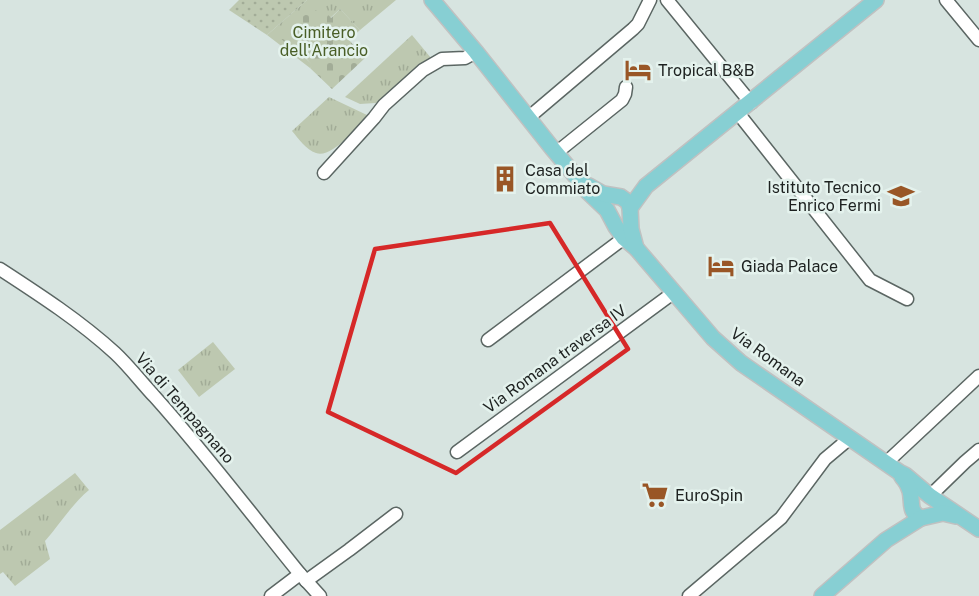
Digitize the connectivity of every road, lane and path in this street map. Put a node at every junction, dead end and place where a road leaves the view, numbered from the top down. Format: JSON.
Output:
{"nodes":[{"id":1,"x":432,"y":0,"type":"edge"},
{"id":2,"x":650,"y":0,"type":"edge"},
{"id":3,"x":667,"y":0,"type":"edge"},
{"id":4,"x":876,"y":0,"type":"edge"},
{"id":5,"x":946,"y":0,"type":"edge"},
{"id":6,"x":979,"y":40,"type":"edge"},
{"id":7,"x":476,"y":52,"type":"junction"},
{"id":8,"x":626,"y":87,"type":"dead end"},
{"id":9,"x":751,"y":103,"type":"junction"},
{"id":10,"x":738,"y":113,"type":"junction"},
{"id":11,"x":528,"y":118,"type":"junction"},
{"id":12,"x":556,"y":153,"type":"junction"},
{"id":13,"x":324,"y":173,"type":"dead end"},
{"id":14,"x":578,"y":179,"type":"junction"},
{"id":15,"x":624,"y":204,"type":"junction"},
{"id":16,"x":609,"y":213,"type":"junction"},
{"id":17,"x":630,"y":243,"type":"junction"},
{"id":18,"x":0,"y":269,"type":"edge"},
{"id":19,"x":673,"y":293,"type":"junction"},
{"id":20,"x":907,"y":299,"type":"dead end"},
{"id":21,"x":488,"y":340,"type":"dead end"},
{"id":22,"x":979,"y":376,"type":"edge"},
{"id":23,"x":849,"y":438,"type":"junction"},
{"id":24,"x":979,"y":450,"type":"edge"},
{"id":25,"x":457,"y":452,"type":"dead end"},
{"id":26,"x":892,"y":468,"type":"junction"},
{"id":27,"x":930,"y":496,"type":"junction"},
{"id":28,"x":918,"y":510,"type":"junction"},
{"id":29,"x":396,"y":514,"type":"dead end"},
{"id":30,"x":973,"y":524,"type":"edge"},
{"id":31,"x":303,"y":578,"type":"junction"},
{"id":32,"x":271,"y":596,"type":"edge"},
{"id":33,"x":320,"y":596,"type":"edge"},
{"id":34,"x":688,"y":596,"type":"edge"},
{"id":35,"x":822,"y":596,"type":"edge"}],
"edges":[{"from":1,"to":7,"type":"main road","name":"Via Romana"},
{"from":2,"to":11,"type":"street"},
{"from":3,"to":9,"type":"street"},
{"from":4,"to":9,"type":"main road"},
{"from":5,"to":6,"type":"street"},
{"from":7,"to":11,"type":"main road","name":"Via Romana"},
{"from":7,"to":13,"type":"street"},
{"from":8,"to":12,"type":"street"},
{"from":9,"to":10,"type":"main road"},
{"from":10,"to":15,"type":"main road"},
{"from":10,"to":20,"type":"street"},
{"from":11,"to":12,"type":"main road","name":"Via Romana"},
{"from":12,"to":14,"type":"main road","name":"Via Romana"},
{"from":14,"to":15,"type":"main road","name":"Via Romana"},
{"from":14,"to":16,"type":"main road","name":"Via Romana"},
{"from":15,"to":16,"type":"main road"},
{"from":15,"to":17,"type":"main road","name":"Via Romana"},
{"from":16,"to":17,"type":"main road","name":"Via Romana"},
{"from":17,"to":19,"type":"main road","name":"Via Romana"},
{"from":17,"to":21,"type":"street"},
{"from":18,"to":31,"type":"street","name":"Via di Tempagnano"},
{"from":19,"to":23,"type":"main road","name":"Via Romana"},
{"from":19,"to":25,"type":"street","name":"Via Romana traversa IV"},
{"from":22,"to":26,"type":"street"},
{"from":23,"to":26,"type":"main road","name":"Via Romana"},
{"from":23,"to":34,"type":"street"},
{"from":24,"to":27,"type":"street"},
{"from":26,"to":27,"type":"main road","name":"Via Romana"},
{"from":26,"to":28,"type":"main road"},
{"from":27,"to":28,"type":"main road"},
{"from":27,"to":30,"type":"main road","name":"Via Romana"},
{"from":28,"to":30,"type":"main road","name":"Via Romana"},
{"from":28,"to":35,"type":"main road"},
{"from":29,"to":31,"type":"street"},
{"from":31,"to":32,"type":"street"},
{"from":31,"to":33,"type":"street","name":"Via di Tempagnano"}]}
